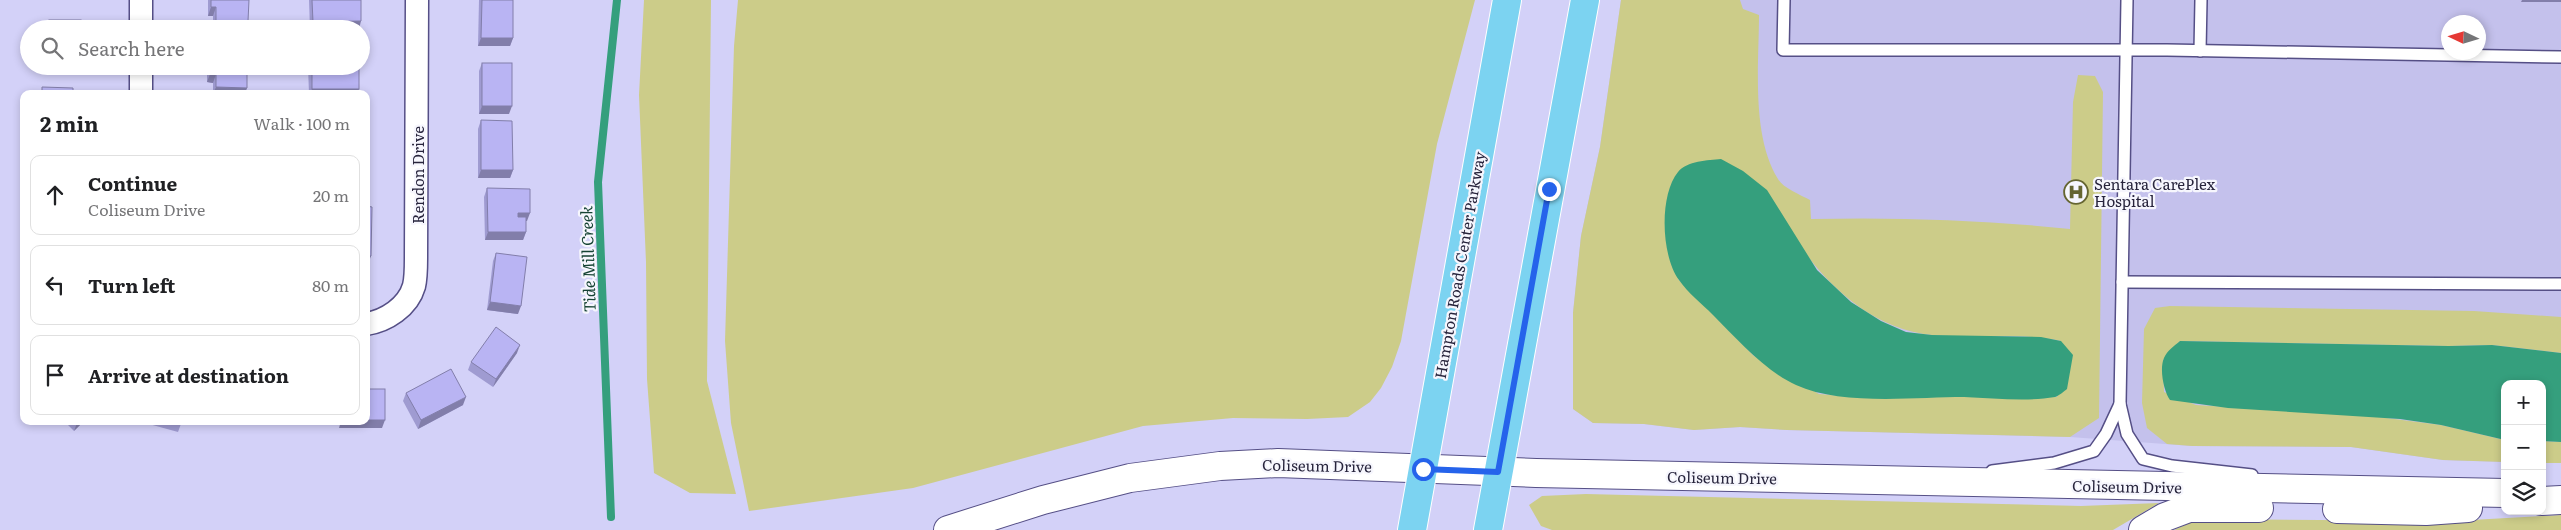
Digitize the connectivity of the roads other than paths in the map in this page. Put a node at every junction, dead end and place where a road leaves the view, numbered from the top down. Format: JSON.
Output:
{"nodes":[{"id":1,"x":141,"y":0,"type":"edge"},
{"id":2,"x":417,"y":0,"type":"edge"},
{"id":3,"x":1507,"y":0,"type":"edge"},
{"id":4,"x":1585,"y":0,"type":"edge"},
{"id":5,"x":1784,"y":0,"type":"edge"},
{"id":6,"x":2127,"y":0,"type":"edge"},
{"id":7,"x":2201,"y":0,"type":"edge"},
{"id":8,"x":141,"y":20,"type":"edge"},
{"id":9,"x":2126,"y":50,"type":"junction"},
{"id":10,"x":2200,"y":51,"type":"junction"},
{"id":11,"x":2561,"y":56,"type":"edge"},
{"id":12,"x":141,"y":75,"type":"edge"},
{"id":13,"x":141,"y":90,"type":"edge"},
{"id":14,"x":2122,"y":282,"type":"junction"},
{"id":15,"x":2561,"y":284,"type":"edge"},
{"id":16,"x":370,"y":323,"type":"edge"},
{"id":17,"x":2120,"y":404,"type":"junction"},
{"id":18,"x":1423,"y":469,"type":"junction"},
{"id":19,"x":1498,"y":472,"type":"junction"},
{"id":20,"x":1905,"y":482,"type":"junction"},
{"id":21,"x":2388,"y":491,"type":"junction"},
{"id":22,"x":2501,"y":493,"type":"edge"},
{"id":23,"x":2546,"y":493,"type":"edge"},
{"id":24,"x":2561,"y":494,"type":"edge"},
{"id":25,"x":2561,"y":500,"type":"edge"},
{"id":26,"x":2546,"y":502,"type":"edge"},
{"id":27,"x":2501,"y":505,"type":"edge"},
{"id":28,"x":948,"y":530,"type":"edge"},
{"id":29,"x":1412,"y":530,"type":"edge"},
{"id":30,"x":1488,"y":530,"type":"edge"},
{"id":31,"x":2144,"y":530,"type":"edge"}],
"edges":[{"from":1,"to":8,"type":"street"},
{"from":2,"to":16,"type":"street","name":"Rendon Drive"},
{"from":3,"to":18,"type":"main road","name":"Hampton Roads Center Parkway"},
{"from":4,"to":19,"type":"main road"},
{"from":5,"to":9,"type":"lane"},
{"from":6,"to":9,"type":"lane"},
{"from":7,"to":10,"type":"lane"},
{"from":9,"to":10,"type":"lane"},
{"from":9,"to":14,"type":"lane"},
{"from":10,"to":11,"type":"lane"},
{"from":12,"to":13,"type":"street"},
{"from":14,"to":15,"type":"lane"},
{"from":14,"to":17,"type":"lane"},
{"from":17,"to":20,"type":"lane"},
{"from":17,"to":21,"type":"lane"},
{"from":18,"to":19,"type":"street","name":"Coliseum Drive"},
{"from":18,"to":28,"type":"street","name":"Coliseum Drive"},
{"from":18,"to":29,"type":"main road","name":"Hampton Roads Center Parkway"},
{"from":19,"to":20,"type":"street","name":"Coliseum Drive"},
{"from":19,"to":30,"type":"main road"},
{"from":20,"to":21,"type":"street","name":"Coliseum Drive"},
{"from":21,"to":22,"type":"street","name":"Coliseum Drive"},
{"from":23,"to":24,"type":"street"},
{"from":25,"to":26,"type":"street"},
{"from":27,"to":31,"type":"street"}]}
